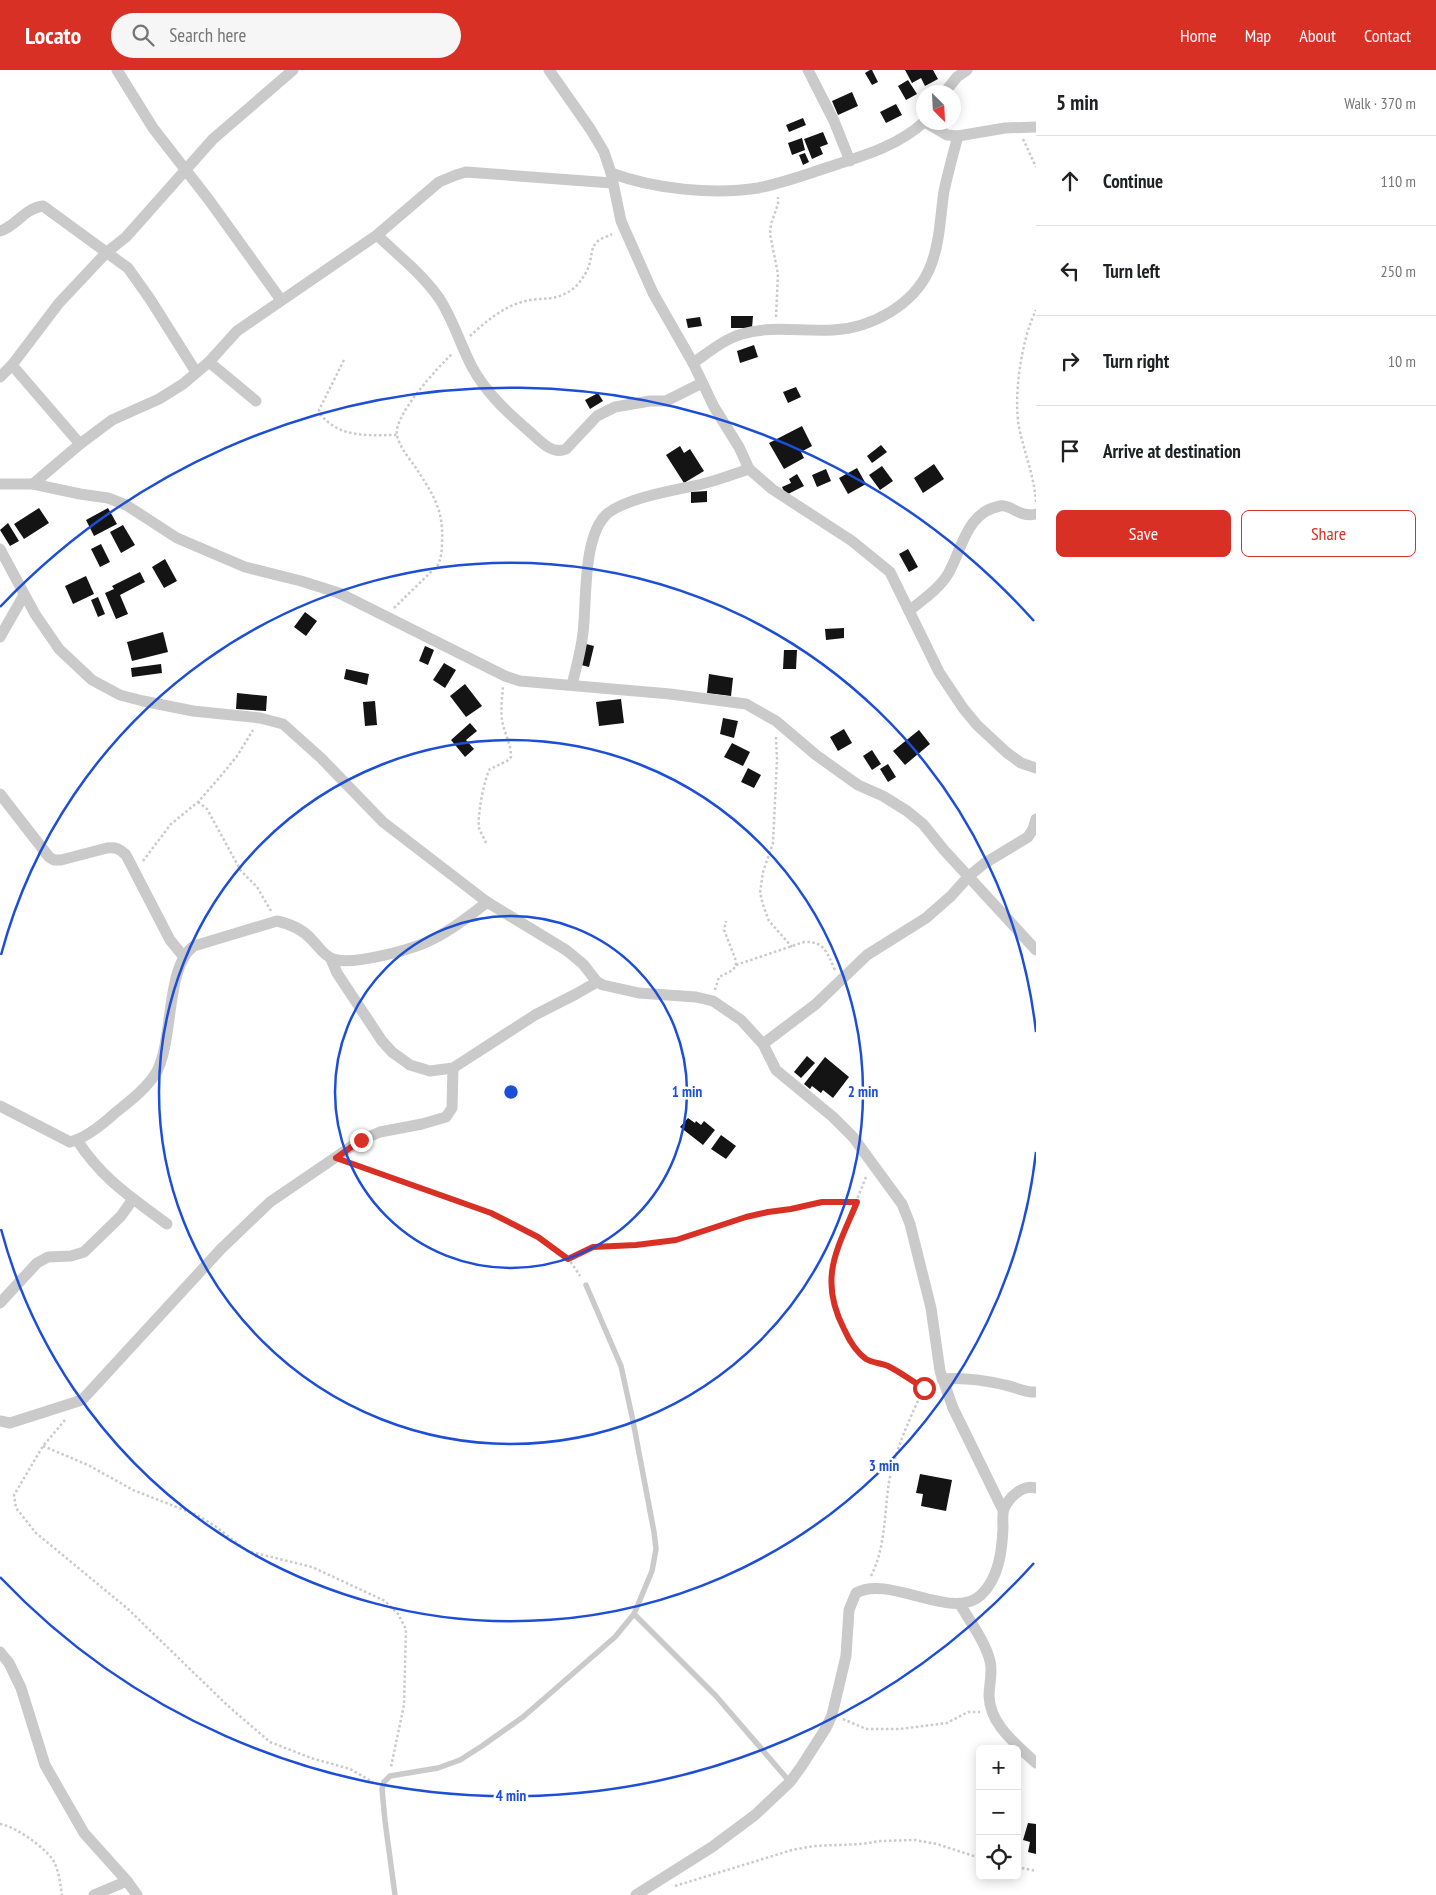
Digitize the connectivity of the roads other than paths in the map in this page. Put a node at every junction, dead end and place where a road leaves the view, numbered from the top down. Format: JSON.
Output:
{"nodes":[{"id":1,"x":117,"y":70,"type":"edge"},
{"id":2,"x":293,"y":70,"type":"edge"},
{"id":3,"x":549,"y":70,"type":"edge"},
{"id":4,"x":808,"y":70,"type":"edge"},
{"id":5,"x":967,"y":70,"type":"edge"},
{"id":6,"x":951,"y":85,"type":"edge"},
{"id":7,"x":1036,"y":128,"type":"edge"},
{"id":8,"x":916,"y":129,"type":"edge"},
{"id":9,"x":939,"y":130,"type":"edge"},
{"id":10,"x":958,"y":136,"type":"junction"},
{"id":11,"x":850,"y":160,"type":"junction"},
{"id":12,"x":184,"y":170,"type":"junction"},
{"id":13,"x":612,"y":178,"type":"junction"},
{"id":14,"x":0,"y":231,"type":"edge"},
{"id":15,"x":377,"y":235,"type":"junction"},
{"id":16,"x":107,"y":252,"type":"junction"},
{"id":17,"x":281,"y":300,"type":"junction"},
{"id":18,"x":209,"y":362,"type":"junction"},
{"id":19,"x":693,"y":363,"type":"junction"},
{"id":20,"x":12,"y":365,"type":"junction"},
{"id":21,"x":196,"y":372,"type":"junction"},
{"id":22,"x":0,"y":377,"type":"edge"},
{"id":23,"x":702,"y":383,"type":"junction"},
{"id":24,"x":256,"y":401,"type":"dead end"},
{"id":25,"x":80,"y":444,"type":"junction"},
{"id":26,"x":749,"y":469,"type":"junction"},
{"id":27,"x":0,"y":484,"type":"edge"},
{"id":28,"x":33,"y":484,"type":"junction"},
{"id":29,"x":1036,"y":514,"type":"edge"},
{"id":30,"x":0,"y":549,"type":"edge"},
{"id":31,"x":24,"y":595,"type":"junction"},
{"id":32,"x":909,"y":611,"type":"junction"},
{"id":33,"x":0,"y":637,"type":"edge"},
{"id":34,"x":572,"y":685,"type":"junction"},
{"id":35,"x":1036,"y":768,"type":"edge"},
{"id":36,"x":0,"y":794,"type":"edge"},
{"id":37,"x":1036,"y":819,"type":"edge"},
{"id":38,"x":968,"y":876,"type":"junction"},
{"id":39,"x":487,"y":902,"type":"junction"},
{"id":40,"x":1036,"y":950,"type":"edge"},
{"id":41,"x":184,"y":957,"type":"junction"},
{"id":42,"x":330,"y":959,"type":"junction"},
{"id":43,"x":597,"y":982,"type":"junction"},
{"id":44,"x":764,"y":1044,"type":"junction"},
{"id":45,"x":453,"y":1068,"type":"junction"},
{"id":46,"x":0,"y":1106,"type":"edge"},
{"id":47,"x":77,"y":1140,"type":"junction"},
{"id":48,"x":134,"y":1199,"type":"junction"},
{"id":49,"x":167,"y":1224,"type":"dead end"},
{"id":50,"x":586,"y":1285,"type":"road end"},
{"id":51,"x":0,"y":1303,"type":"edge"},
{"id":52,"x":942,"y":1378,"type":"junction"},
{"id":53,"x":1036,"y":1392,"type":"edge"},
{"id":54,"x":0,"y":1421,"type":"edge"},
{"id":55,"x":1036,"y":1488,"type":"edge"},
{"id":56,"x":1003,"y":1510,"type":"junction"},
{"id":57,"x":960,"y":1604,"type":"junction"},
{"id":58,"x":634,"y":1614,"type":"junction"},
{"id":59,"x":0,"y":1652,"type":"edge"},
{"id":60,"x":1036,"y":1763,"type":"edge"},
{"id":61,"x":790,"y":1782,"type":"junction"},
{"id":62,"x":127,"y":1881,"type":"junction"},
{"id":63,"x":94,"y":1895,"type":"edge"},
{"id":64,"x":137,"y":1895,"type":"edge"},
{"id":65,"x":395,"y":1895,"type":"edge"},
{"id":66,"x":636,"y":1895,"type":"edge"}],
"edges":[{"from":1,"to":12,"type":"street"},
{"from":2,"to":12,"type":"street"},
{"from":3,"to":13,"type":"street"},
{"from":4,"to":11,"type":"street"},
{"from":5,"to":6,"type":"street"},
{"from":7,"to":10,"type":"street"},
{"from":8,"to":11,"type":"street"},
{"from":9,"to":10,"type":"street"},
{"from":10,"to":19,"type":"street"},
{"from":11,"to":13,"type":"street"},
{"from":12,"to":16,"type":"street"},
{"from":12,"to":17,"type":"street"},
{"from":13,"to":15,"type":"street"},
{"from":13,"to":19,"type":"street"},
{"from":14,"to":16,"type":"street"},
{"from":15,"to":17,"type":"street"},
{"from":15,"to":23,"type":"street"},
{"from":16,"to":20,"type":"street"},
{"from":16,"to":21,"type":"street"},
{"from":17,"to":18,"type":"street"},
{"from":18,"to":21,"type":"street"},
{"from":18,"to":24,"type":"street"},
{"from":19,"to":23,"type":"street"},
{"from":20,"to":22,"type":"street"},
{"from":20,"to":25,"type":"street"},
{"from":21,"to":25,"type":"street"},
{"from":23,"to":26,"type":"street"},
{"from":25,"to":28,"type":"street"},
{"from":26,"to":32,"type":"street"},
{"from":26,"to":34,"type":"street"},
{"from":27,"to":28,"type":"street"},
{"from":28,"to":34,"type":"street"},
{"from":29,"to":32,"type":"street"},
{"from":30,"to":31,"type":"street"},
{"from":31,"to":33,"type":"street"},
{"from":31,"to":39,"type":"street"},
{"from":32,"to":35,"type":"street"},
{"from":34,"to":38,"type":"street"},
{"from":36,"to":41,"type":"street"},
{"from":37,"to":38,"type":"street"},
{"from":38,"to":40,"type":"street"},
{"from":38,"to":44,"type":"street"},
{"from":39,"to":42,"type":"street"},
{"from":39,"to":43,"type":"street"},
{"from":41,"to":42,"type":"street"},
{"from":41,"to":47,"type":"street"},
{"from":42,"to":45,"type":"street"},
{"from":43,"to":44,"type":"street"},
{"from":43,"to":45,"type":"street"},
{"from":44,"to":52,"type":"street"},
{"from":45,"to":54,"type":"street"},
{"from":46,"to":47,"type":"street"},
{"from":47,"to":48,"type":"street"},
{"from":48,"to":49,"type":"street"},
{"from":48,"to":51,"type":"street"},
{"from":50,"to":58,"type":"lane"},
{"from":52,"to":53,"type":"street"},
{"from":52,"to":56,"type":"street"},
{"from":55,"to":56,"type":"street"},
{"from":56,"to":57,"type":"street"},
{"from":57,"to":60,"type":"street"},
{"from":57,"to":61,"type":"street"},
{"from":58,"to":61,"type":"lane"},
{"from":58,"to":65,"type":"lane"},
{"from":59,"to":62,"type":"street"},
{"from":61,"to":66,"type":"street"},
{"from":62,"to":63,"type":"street"},
{"from":62,"to":64,"type":"street"}]}
